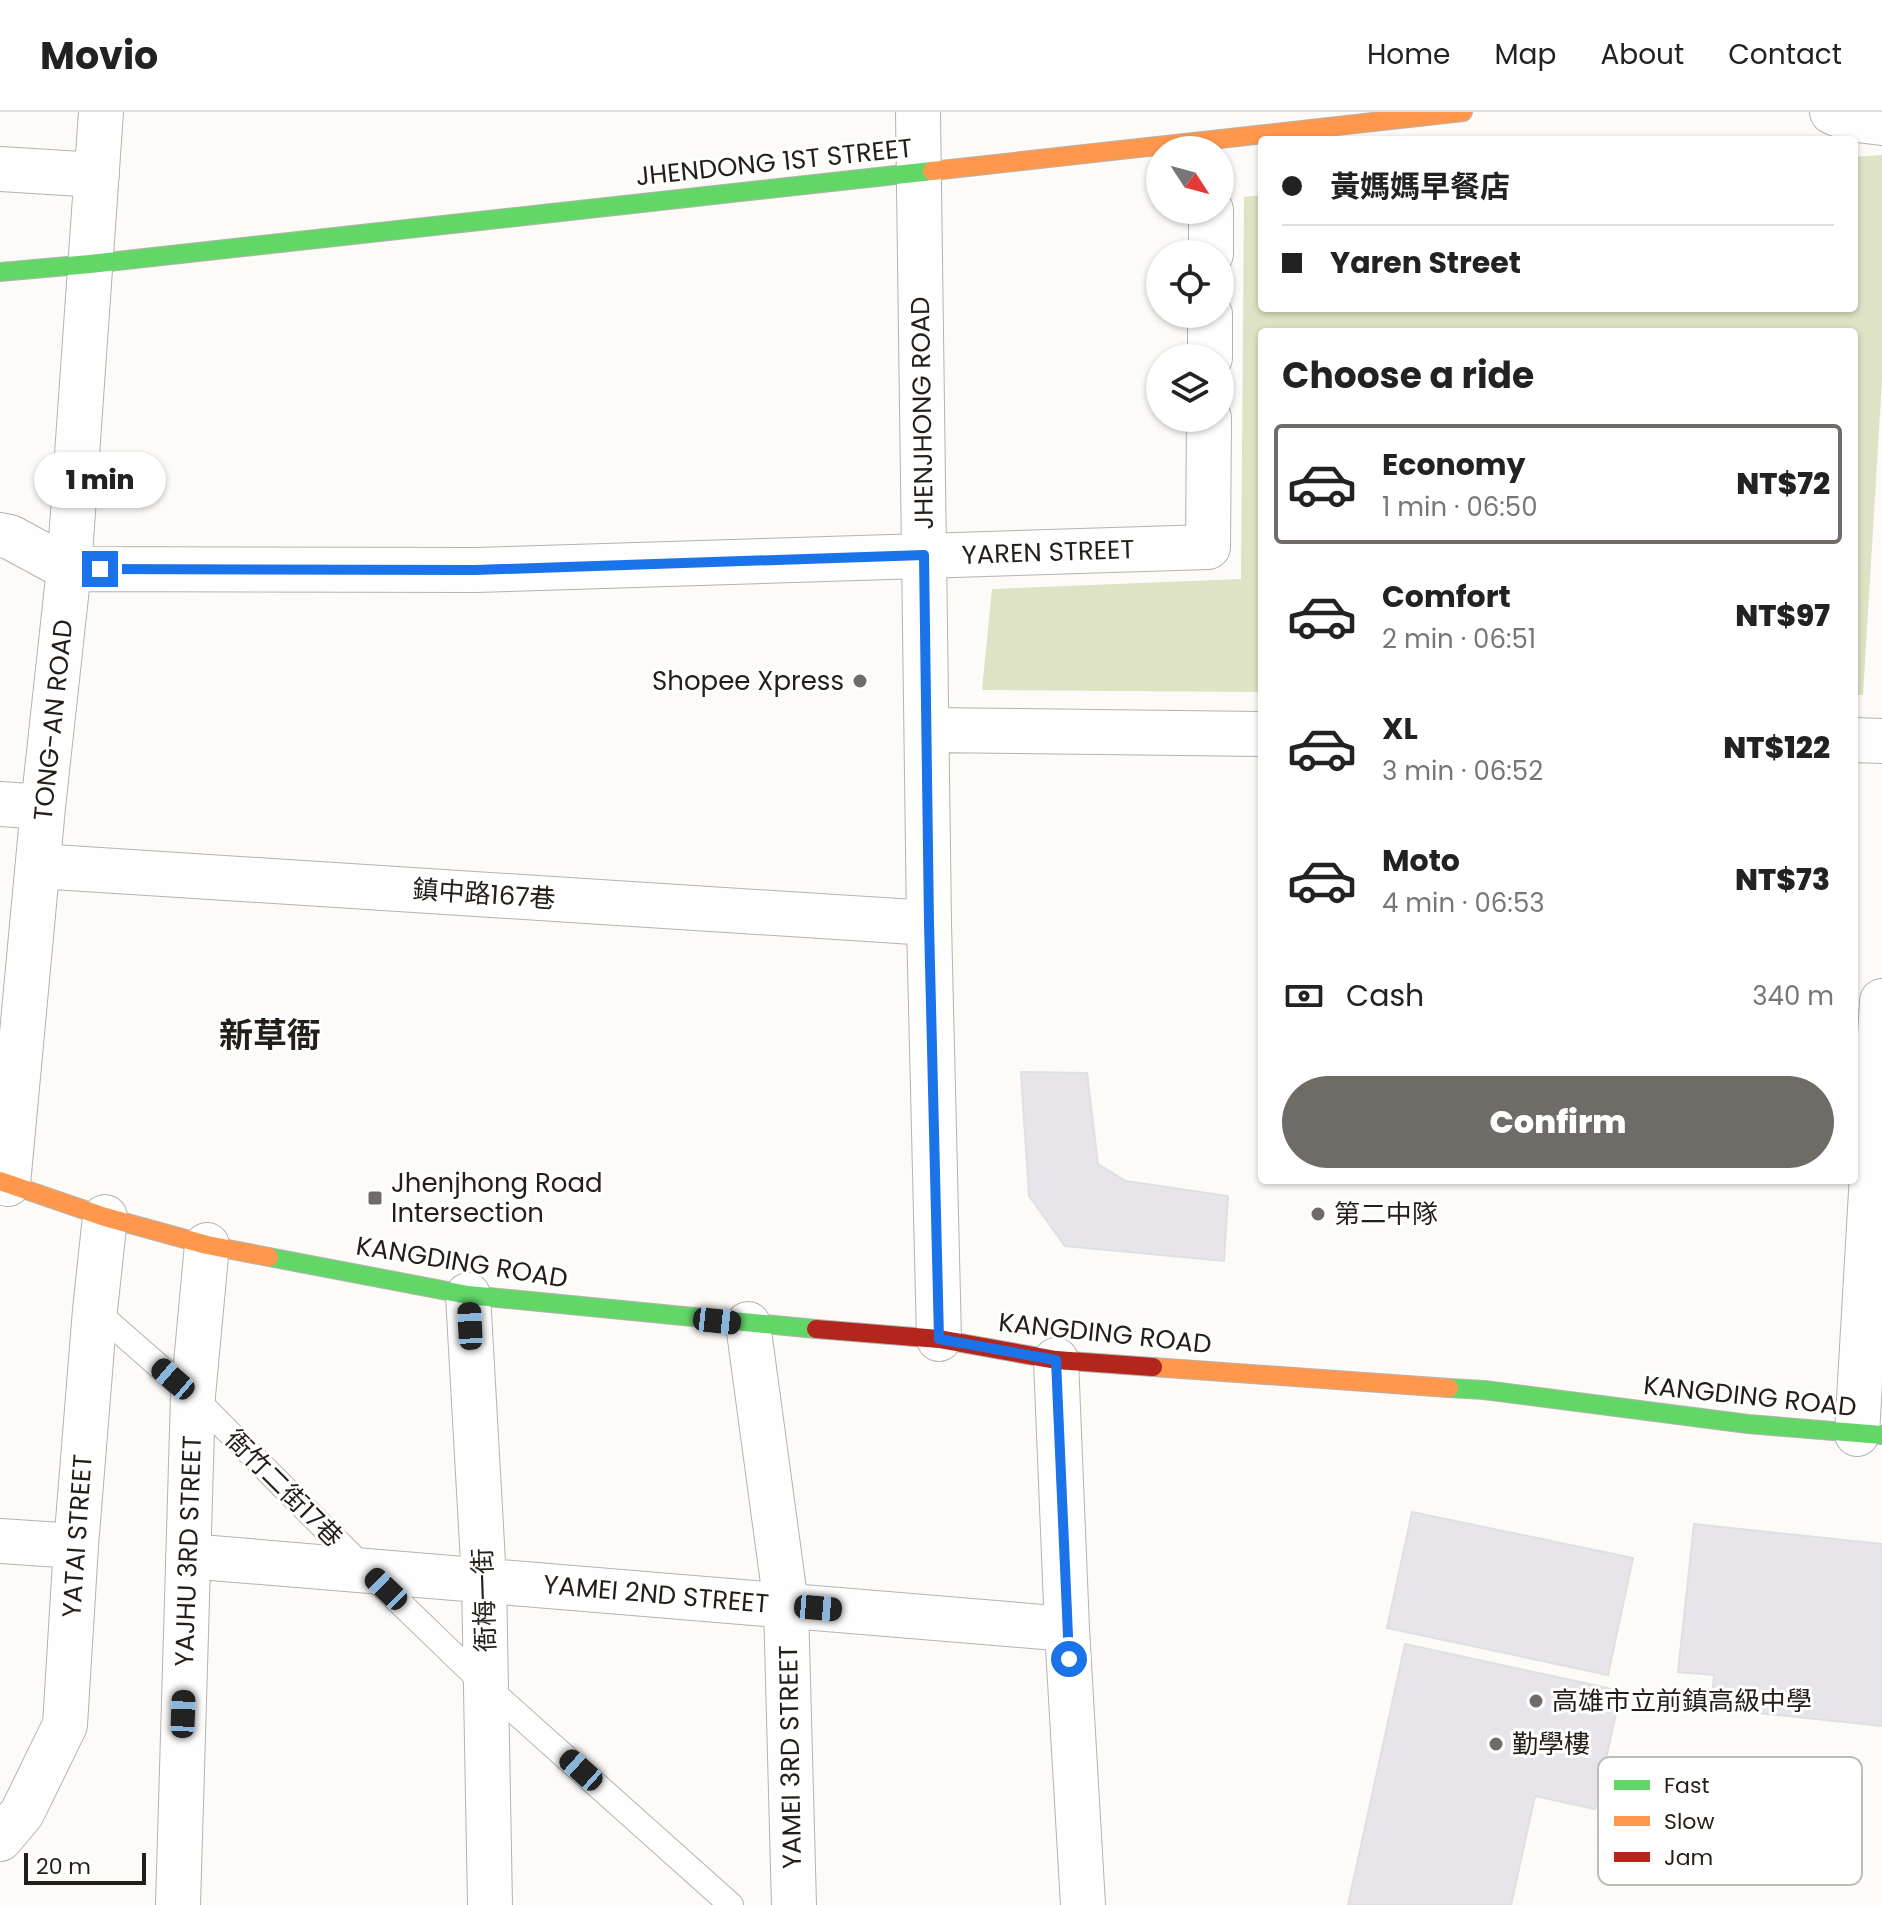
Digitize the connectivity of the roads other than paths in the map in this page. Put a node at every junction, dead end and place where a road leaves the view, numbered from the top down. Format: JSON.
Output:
{"nodes":[{"id":1,"x":101,"y":112,"type":"edge"},
{"id":2,"x":918,"y":112,"type":"edge"},
{"id":3,"x":1463,"y":112,"type":"edge"},
{"id":4,"x":1832,"y":112,"type":"edge"},
{"id":5,"x":1882,"y":123,"type":"edge"},
{"id":6,"x":1280,"y":136,"type":"edge"},
{"id":7,"x":1258,"y":139,"type":"edge"},
{"id":8,"x":1234,"y":142,"type":"edge"},
{"id":9,"x":1146,"y":151,"type":"edge"},
{"id":10,"x":0,"y":169,"type":"edge"},
{"id":11,"x":918,"y":173,"type":"junction"},
{"id":12,"x":97,"y":175,"type":"junction"},
{"id":13,"x":90,"y":264,"type":"junction"},
{"id":14,"x":0,"y":272,"type":"edge"},
{"id":15,"x":1209,"y":432,"type":"edge"},
{"id":16,"x":0,"y":535,"type":"edge"},
{"id":17,"x":924,"y":555,"type":"junction"},
{"id":18,"x":69,"y":569,"type":"junction"},
{"id":19,"x":927,"y":730,"type":"junction"},
{"id":20,"x":1258,"y":734,"type":"edge"},
{"id":21,"x":1858,"y":740,"type":"edge"},
{"id":22,"x":1882,"y":741,"type":"edge"},
{"id":23,"x":0,"y":804,"type":"edge"},
{"id":24,"x":43,"y":807,"type":"junction"},
{"id":25,"x":38,"y":866,"type":"junction"},
{"id":26,"x":929,"y":923,"type":"junction"},
{"id":27,"x":1882,"y":1001,"type":"edge"},
{"id":28,"x":4,"y":1182,"type":"edge"},
{"id":29,"x":105,"y":1217,"type":"junction"},
{"id":30,"x":207,"y":1245,"type":"junction"},
{"id":31,"x":468,"y":1295,"type":"junction"},
{"id":32,"x":95,"y":1310,"type":"junction"},
{"id":33,"x":748,"y":1324,"type":"junction"},
{"id":34,"x":939,"y":1339,"type":"junction"},
{"id":35,"x":1056,"y":1360,"type":"junction"},
{"id":36,"x":193,"y":1396,"type":"junction"},
{"id":37,"x":1869,"y":1435,"type":"edge"},
{"id":38,"x":0,"y":1541,"type":"edge"},
{"id":39,"x":76,"y":1546,"type":"junction"},
{"id":40,"x":188,"y":1556,"type":"junction"},
{"id":41,"x":366,"y":1570,"type":"junction"},
{"id":42,"x":484,"y":1580,"type":"junction"},
{"id":43,"x":786,"y":1605,"type":"junction"},
{"id":44,"x":1067,"y":1629,"type":"junction"},
{"id":45,"x":486,"y":1686,"type":"junction"},
{"id":46,"x":0,"y":1839,"type":"edge"},
{"id":47,"x":724,"y":1903,"type":"edge"},
{"id":48,"x":178,"y":1905,"type":"edge"},
{"id":49,"x":490,"y":1905,"type":"edge"},
{"id":50,"x":794,"y":1905,"type":"edge"},
{"id":51,"x":1083,"y":1905,"type":"edge"}],
"edges":[{"from":1,"to":12,"type":"street","name":"TONG-AN ROAD"},
{"from":2,"to":11,"type":"street","name":"JHENJHONG ROAD"},
{"from":3,"to":6,"type":"street","name":"JHENDONG 1ST STREET"},
{"from":4,"to":5,"type":"street"},
{"from":7,"to":8,"type":"street","name":"JHENDONG 1ST STREET"},
{"from":9,"to":11,"type":"street","name":"JHENDONG 1ST STREET"},
{"from":10,"to":12,"type":"street"},
{"from":11,"to":13,"type":"street","name":"JHENDONG 1ST STREET"},
{"from":11,"to":17,"type":"street","name":"JHENJHONG ROAD"},
{"from":12,"to":13,"type":"street","name":"TONG-AN ROAD"},
{"from":13,"to":14,"type":"street","name":"JHENDONG 1ST STREET"},
{"from":13,"to":18,"type":"street","name":"TONG-AN ROAD"},
{"from":15,"to":17,"type":"street","name":"YAREN STREET"},
{"from":16,"to":18,"type":"street","name":"YAREN STREET"},
{"from":17,"to":18,"type":"street","name":"YAREN STREET"},
{"from":17,"to":19,"type":"street","name":"JHENJHONG ROAD"},
{"from":18,"to":24,"type":"street","name":"TONG-AN ROAD"},
{"from":19,"to":20,"type":"street"},
{"from":19,"to":26,"type":"street","name":"JHENJHONG ROAD"},
{"from":21,"to":22,"type":"street"},
{"from":23,"to":24,"type":"street"},
{"from":24,"to":25,"type":"street","name":"TONG-AN ROAD"},
{"from":25,"to":26,"type":"street","name":"鎮中路167巷"},
{"from":25,"to":28,"type":"street","name":"TONG-AN ROAD"},
{"from":26,"to":34,"type":"street","name":"JHENJHONG ROAD"},
{"from":27,"to":37,"type":"street"},
{"from":28,"to":29,"type":"street","name":"KANGDING ROAD"},
{"from":29,"to":30,"type":"street","name":"KANGDING ROAD"},
{"from":29,"to":32,"type":"street","name":"YATAI STREET"},
{"from":30,"to":31,"type":"street","name":"KANGDING ROAD"},
{"from":30,"to":36,"type":"street","name":"YAJHU 3RD STREET"},
{"from":31,"to":33,"type":"street","name":"KANGDING ROAD"},
{"from":31,"to":42,"type":"street","name":"衙梅一街"},
{"from":32,"to":36,"type":"lane","name":"衙竹二街17巷"},
{"from":32,"to":39,"type":"street","name":"YATAI STREET"},
{"from":33,"to":34,"type":"street","name":"KANGDING ROAD"},
{"from":33,"to":43,"type":"street","name":"YAMEI 3RD STREET"},
{"from":34,"to":35,"type":"street","name":"KANGDING ROAD"},
{"from":35,"to":37,"type":"street","name":"KANGDING ROAD"},
{"from":35,"to":44,"type":"street"},
{"from":36,"to":40,"type":"street","name":"YAJHU 3RD STREET"},
{"from":36,"to":41,"type":"lane","name":"衙竹二街17巷"},
{"from":38,"to":39,"type":"street"},
{"from":39,"to":46,"type":"street","name":"YATAI STREET"},
{"from":40,"to":41,"type":"street","name":"YAMEI 2ND STREET"},
{"from":40,"to":48,"type":"street","name":"YAJHU 3RD STREET"},
{"from":41,"to":42,"type":"street","name":"YAMEI 2ND STREET"},
{"from":41,"to":45,"type":"lane","name":"衙竹二街17巷"},
{"from":42,"to":43,"type":"street","name":"YAMEI 2ND STREET"},
{"from":42,"to":45,"type":"street","name":"衙梅一街"},
{"from":43,"to":44,"type":"street","name":"YAMEI 2ND STREET"},
{"from":43,"to":50,"type":"street","name":"YAMEI 3RD STREET"},
{"from":44,"to":51,"type":"street"},
{"from":45,"to":47,"type":"lane","name":"衙竹二街17巷"},
{"from":45,"to":49,"type":"street","name":"衙梅一街"}]}
